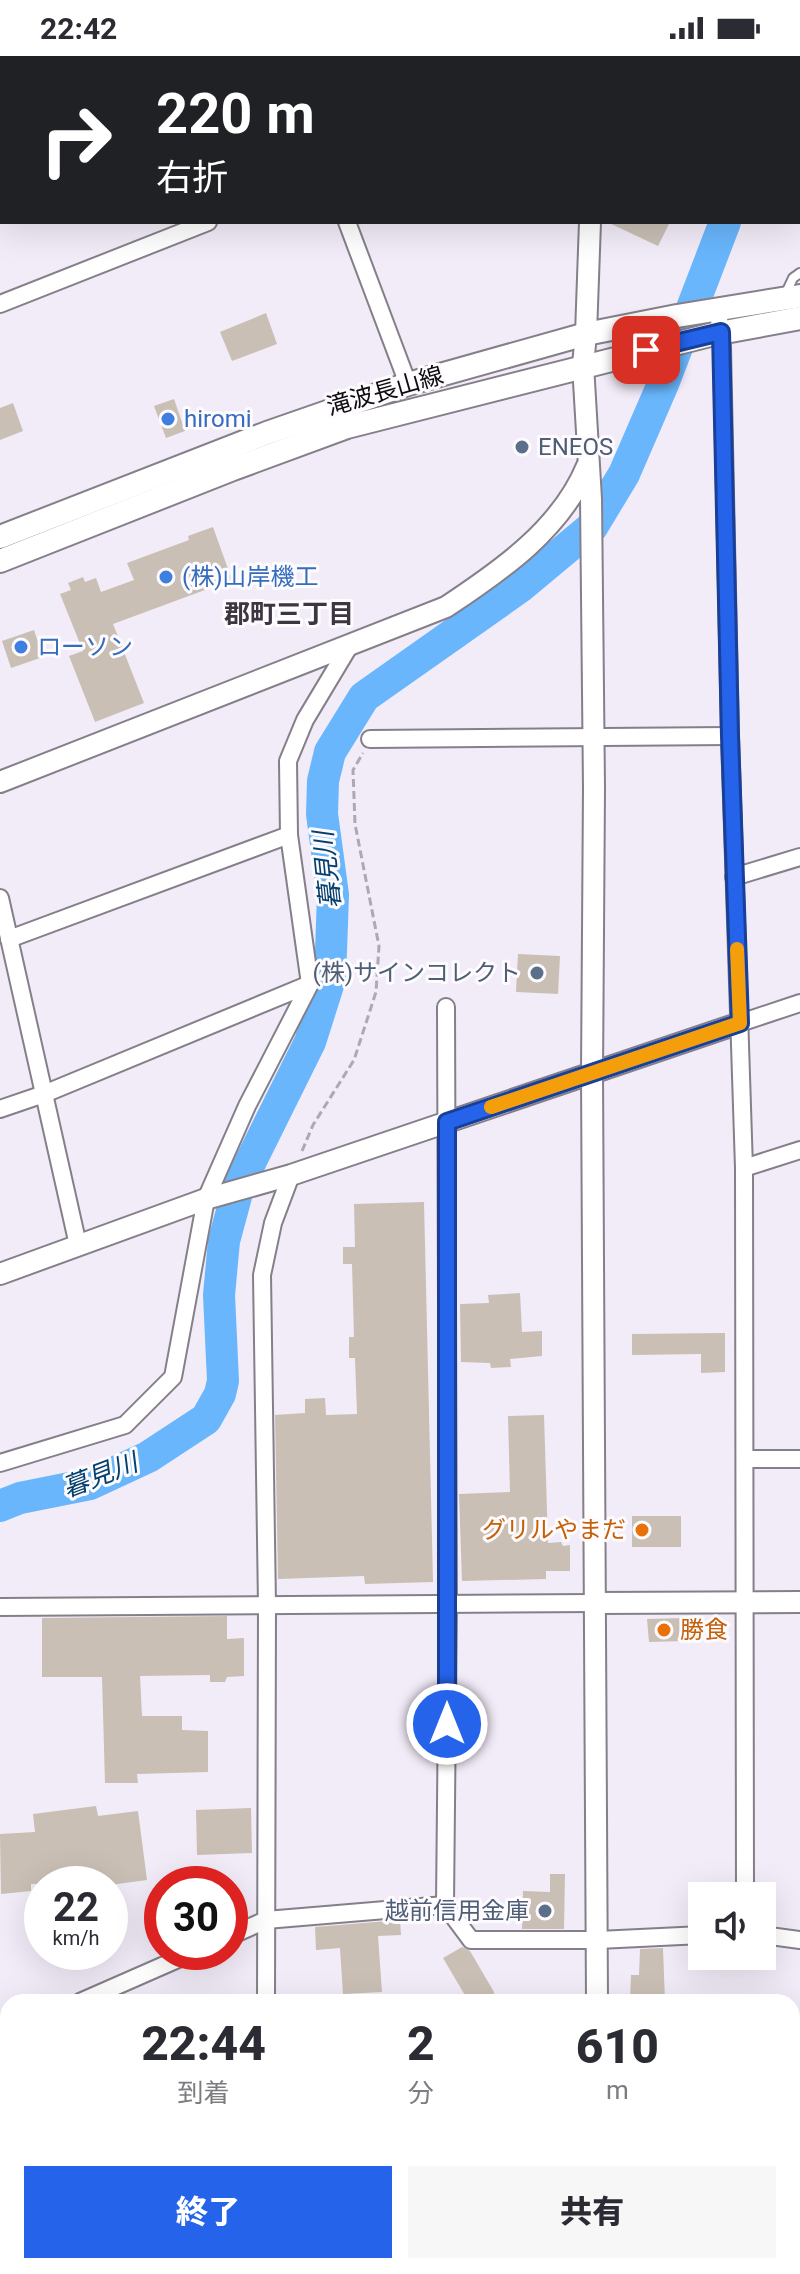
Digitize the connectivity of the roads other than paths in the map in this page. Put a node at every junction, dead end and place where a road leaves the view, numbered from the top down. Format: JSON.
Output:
{"nodes":[{"id":1,"x":203,"y":224,"type":"edge"},
{"id":2,"x":348,"y":224,"type":"edge"},
{"id":3,"x":590,"y":224,"type":"edge"},
{"id":4,"x":800,"y":273,"type":"edge"},
{"id":5,"x":792,"y":297,"type":"edge"},
{"id":6,"x":0,"y":304,"type":"edge"},
{"id":7,"x":718,"y":309,"type":"junction"},
{"id":8,"x":800,"y":318,"type":"edge"},
{"id":9,"x":717,"y":333,"type":"junction"},
{"id":10,"x":586,"y":334,"type":"junction"},
{"id":11,"x":583,"y":365,"type":"junction"},
{"id":12,"x":408,"y":384,"type":"junction"},
{"id":13,"x":589,"y":462,"type":"junction"},
{"id":14,"x":0,"y":537,"type":"edge"},
{"id":15,"x":0,"y":561,"type":"edge"},
{"id":16,"x":350,"y":645,"type":"junction"},
{"id":17,"x":730,"y":736,"type":"junction"},
{"id":18,"x":593,"y":737,"type":"junction"},
{"id":19,"x":370,"y":739,"type":"road end"},
{"id":20,"x":0,"y":782,"type":"edge"},
{"id":21,"x":289,"y":835,"type":"junction"},
{"id":22,"x":800,"y":857,"type":"edge"},
{"id":23,"x":734,"y":877,"type":"junction"},
{"id":24,"x":0,"y":898,"type":"edge"},
{"id":25,"x":9,"y":939,"type":"junction"},
{"id":26,"x":310,"y":984,"type":"junction"},
{"id":27,"x":800,"y":1003,"type":"edge"},
{"id":28,"x":446,"y":1007,"type":"dead end"},
{"id":29,"x":740,"y":1023,"type":"junction"},
{"id":30,"x":592,"y":1074,"type":"junction"},
{"id":31,"x":44,"y":1094,"type":"junction"},
{"id":32,"x":0,"y":1109,"type":"edge"},
{"id":33,"x":447,"y":1122,"type":"junction"},
{"id":34,"x":800,"y":1150,"type":"edge"},
{"id":35,"x":744,"y":1168,"type":"junction"},
{"id":36,"x":286,"y":1176,"type":"junction"},
{"id":37,"x":206,"y":1199,"type":"junction"},
{"id":38,"x":78,"y":1245,"type":"junction"},
{"id":39,"x":0,"y":1274,"type":"edge"},
{"id":40,"x":746,"y":1459,"type":"junction"},
{"id":41,"x":800,"y":1459,"type":"edge"},
{"id":42,"x":0,"y":1463,"type":"edge"},
{"id":43,"x":745,"y":1602,"type":"junction"},
{"id":44,"x":800,"y":1602,"type":"edge"},
{"id":45,"x":595,"y":1603,"type":"junction"},
{"id":46,"x":448,"y":1604,"type":"junction"},
{"id":47,"x":267,"y":1605,"type":"junction"},
{"id":48,"x":0,"y":1607,"type":"edge"},
{"id":49,"x":745,"y":1882,"type":"edge"},
{"id":50,"x":445,"y":1905,"type":"junction"},
{"id":51,"x":266,"y":1920,"type":"junction"},
{"id":52,"x":248,"y":1928,"type":"edge"},
{"id":53,"x":688,"y":1936,"type":"edge"},
{"id":54,"x":776,"y":1937,"type":"edge"},
{"id":55,"x":598,"y":1940,"type":"junction"},
{"id":56,"x":800,"y":1940,"type":"edge"},
{"id":57,"x":153,"y":1970,"type":"edge"},
{"id":58,"x":98,"y":1994,"type":"edge"},
{"id":59,"x":266,"y":1994,"type":"edge"},
{"id":60,"x":597,"y":1994,"type":"edge"}],
"edges":[{"from":1,"to":6,"type":"street"},
{"from":2,"to":12,"type":"street"},
{"from":3,"to":10,"type":"street"},
{"from":4,"to":5,"type":"lane"},
{"from":5,"to":7,"type":"main road","name":"滝波長山線"},
{"from":7,"to":9,"type":"street"},
{"from":7,"to":10,"type":"main road","name":"滝波長山線"},
{"from":8,"to":9,"type":"main road","name":"滝波長山線"},
{"from":9,"to":11,"type":"main road","name":"滝波長山線"},
{"from":9,"to":17,"type":"street"},
{"from":10,"to":11,"type":"street"},
{"from":10,"to":12,"type":"main road","name":"滝波長山線"},
{"from":11,"to":13,"type":"street"},
{"from":11,"to":15,"type":"main road","name":"滝波長山線"},
{"from":12,"to":14,"type":"main road","name":"滝波長山線"},
{"from":13,"to":16,"type":"street"},
{"from":13,"to":18,"type":"street"},
{"from":16,"to":20,"type":"street"},
{"from":16,"to":21,"type":"street"},
{"from":17,"to":18,"type":"street"},
{"from":17,"to":23,"type":"street"},
{"from":18,"to":19,"type":"street"},
{"from":18,"to":30,"type":"street"},
{"from":21,"to":25,"type":"street"},
{"from":21,"to":26,"type":"street"},
{"from":22,"to":23,"type":"street"},
{"from":23,"to":29,"type":"street"},
{"from":24,"to":25,"type":"street"},
{"from":25,"to":31,"type":"street"},
{"from":26,"to":31,"type":"street"},
{"from":26,"to":37,"type":"street"},
{"from":27,"to":29,"type":"street"},
{"from":28,"to":33,"type":"street"},
{"from":29,"to":30,"type":"street"},
{"from":29,"to":35,"type":"street"},
{"from":30,"to":33,"type":"street"},
{"from":30,"to":45,"type":"street"},
{"from":31,"to":32,"type":"street"},
{"from":31,"to":38,"type":"street"},
{"from":33,"to":36,"type":"street"},
{"from":33,"to":46,"type":"street"},
{"from":34,"to":35,"type":"street"},
{"from":35,"to":40,"type":"street"},
{"from":36,"to":37,"type":"street"},
{"from":36,"to":47,"type":"street"},
{"from":37,"to":38,"type":"street"},
{"from":37,"to":42,"type":"street"},
{"from":38,"to":39,"type":"street"},
{"from":40,"to":41,"type":"street"},
{"from":40,"to":43,"type":"street"},
{"from":43,"to":44,"type":"street"},
{"from":43,"to":45,"type":"street"},
{"from":43,"to":49,"type":"street"},
{"from":45,"to":46,"type":"street"},
{"from":45,"to":55,"type":"street"},
{"from":46,"to":47,"type":"street"},
{"from":46,"to":50,"type":"street"},
{"from":47,"to":48,"type":"street"},
{"from":47,"to":51,"type":"street"},
{"from":50,"to":51,"type":"street"},
{"from":50,"to":55,"type":"street"},
{"from":51,"to":52,"type":"street"},
{"from":51,"to":59,"type":"street"},
{"from":53,"to":55,"type":"street"},
{"from":54,"to":56,"type":"street"},
{"from":55,"to":60,"type":"street"},
{"from":57,"to":58,"type":"street"}]}
